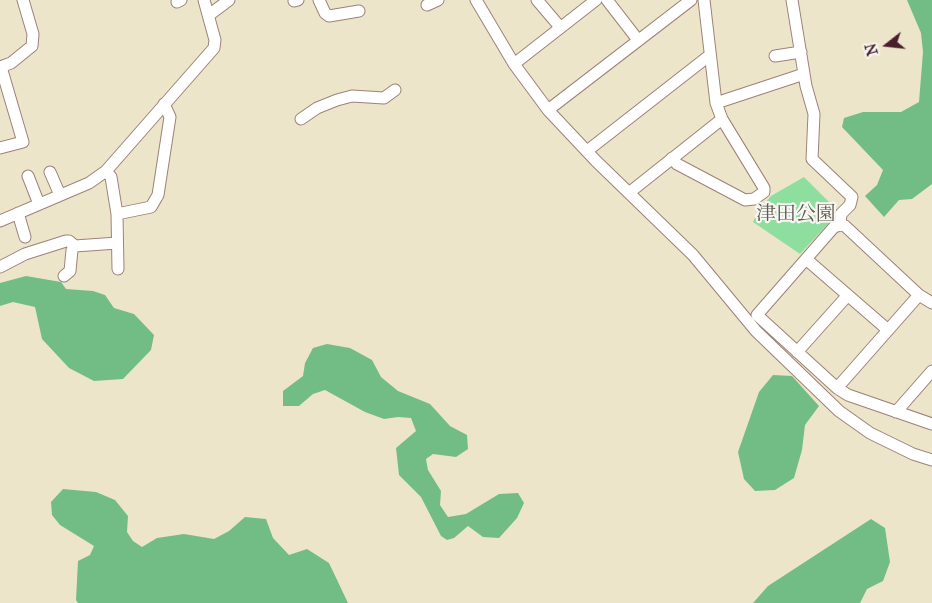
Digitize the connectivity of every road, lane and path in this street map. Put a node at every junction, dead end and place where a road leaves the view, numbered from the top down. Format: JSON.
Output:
{"nodes":[{"id":1,"x":23,"y":0,"type":"edge"},
{"id":2,"x":204,"y":0,"type":"edge"},
{"id":3,"x":229,"y":0,"type":"edge"},
{"id":4,"x":319,"y":0,"type":"edge"},
{"id":5,"x":476,"y":0,"type":"edge"},
{"id":6,"x":537,"y":0,"type":"edge"},
{"id":7,"x":596,"y":0,"type":"edge"},
{"id":8,"x":607,"y":0,"type":"edge"},
{"id":9,"x":691,"y":0,"type":"edge"},
{"id":10,"x":704,"y":0,"type":"edge"},
{"id":11,"x":792,"y":0,"type":"edge"},
{"id":12,"x":359,"y":11,"type":"dead end"},
{"id":13,"x":209,"y":15,"type":"junction"},
{"id":14,"x":560,"y":27,"type":"junction"},
{"id":15,"x":638,"y":40,"type":"junction"},
{"id":16,"x":800,"y":52,"type":"junction"},
{"id":17,"x":710,"y":55,"type":"junction"},
{"id":18,"x":775,"y":56,"type":"dead end"},
{"id":19,"x":514,"y":64,"type":"junction"},
{"id":20,"x":0,"y":67,"type":"edge"},
{"id":21,"x":804,"y":74,"type":"junction"},
{"id":22,"x":395,"y":90,"type":"dead end"},
{"id":23,"x":716,"y":103,"type":"junction"},
{"id":24,"x":164,"y":104,"type":"junction"},
{"id":25,"x":548,"y":110,"type":"junction"},
{"id":26,"x":722,"y":119,"type":"junction"},
{"id":27,"x":301,"y":120,"type":"dead end"},
{"id":28,"x":0,"y":148,"type":"edge"},
{"id":29,"x":587,"y":151,"type":"junction"},
{"id":30,"x":672,"y":158,"type":"junction"},
{"id":31,"x":106,"y":171,"type":"junction"},
{"id":32,"x":50,"y":172,"type":"dead end"},
{"id":33,"x":28,"y":176,"type":"dead end"},
{"id":34,"x":630,"y":192,"type":"junction"},
{"id":35,"x":60,"y":195,"type":"junction"},
{"id":36,"x":39,"y":204,"type":"junction"},
{"id":37,"x":18,"y":213,"type":"junction"},
{"id":38,"x":117,"y":214,"type":"junction"},
{"id":39,"x":0,"y":220,"type":"edge"},
{"id":40,"x":840,"y":225,"type":"junction"},
{"id":41,"x":25,"y":237,"type":"dead end"},
{"id":42,"x":117,"y":243,"type":"junction"},
{"id":43,"x":75,"y":246,"type":"junction"},
{"id":44,"x":806,"y":259,"type":"junction"},
{"id":45,"x":0,"y":267,"type":"edge"},
{"id":46,"x":118,"y":269,"type":"dead end"},
{"id":47,"x":64,"y":276,"type":"dead end"},
{"id":48,"x":848,"y":295,"type":"junction"},
{"id":49,"x":919,"y":295,"type":"junction"},
{"id":50,"x":932,"y":302,"type":"edge"},
{"id":51,"x":751,"y":316,"type":"junction"},
{"id":52,"x":888,"y":330,"type":"junction"},
{"id":53,"x":797,"y":352,"type":"junction"},
{"id":54,"x":932,"y":371,"type":"edge"},
{"id":55,"x":837,"y":388,"type":"junction"},
{"id":56,"x":896,"y":412,"type":"junction"},
{"id":57,"x":932,"y":424,"type":"edge"},
{"id":58,"x":932,"y":460,"type":"edge"}],
"edges":[{"from":1,"to":20,"type":"street"},
{"from":2,"to":13,"type":"street"},
{"from":3,"to":13,"type":"street"},
{"from":4,"to":12,"type":"street"},
{"from":5,"to":19,"type":"street"},
{"from":6,"to":14,"type":"street"},
{"from":7,"to":14,"type":"street"},
{"from":8,"to":15,"type":"street"},
{"from":9,"to":15,"type":"street"},
{"from":10,"to":17,"type":"street"},
{"from":11,"to":16,"type":"street"},
{"from":13,"to":24,"type":"street"},
{"from":14,"to":19,"type":"street"},
{"from":15,"to":25,"type":"street"},
{"from":16,"to":18,"type":"street"},
{"from":16,"to":21,"type":"street"},
{"from":17,"to":23,"type":"street"},
{"from":17,"to":29,"type":"street"},
{"from":19,"to":25,"type":"street"},
{"from":20,"to":28,"type":"street"},
{"from":21,"to":23,"type":"street"},
{"from":21,"to":40,"type":"street"},
{"from":22,"to":27,"type":"street"},
{"from":23,"to":26,"type":"street"},
{"from":24,"to":31,"type":"street"},
{"from":24,"to":38,"type":"street"},
{"from":25,"to":29,"type":"street"},
{"from":26,"to":30,"type":"street"},
{"from":26,"to":30,"type":"street"},
{"from":29,"to":34,"type":"street"},
{"from":30,"to":34,"type":"street"},
{"from":31,"to":35,"type":"street"},
{"from":31,"to":38,"type":"street"},
{"from":32,"to":35,"type":"street"},
{"from":33,"to":36,"type":"street"},
{"from":34,"to":51,"type":"street"},
{"from":35,"to":36,"type":"street"},
{"from":36,"to":37,"type":"street"},
{"from":37,"to":39,"type":"street"},
{"from":37,"to":41,"type":"street"},
{"from":38,"to":42,"type":"street"},
{"from":40,"to":44,"type":"street"},
{"from":40,"to":49,"type":"street"},
{"from":42,"to":43,"type":"street"},
{"from":42,"to":46,"type":"street"},
{"from":43,"to":45,"type":"street"},
{"from":43,"to":47,"type":"street"},
{"from":44,"to":48,"type":"street"},
{"from":44,"to":51,"type":"street"},
{"from":48,"to":52,"type":"street"},
{"from":48,"to":53,"type":"street"},
{"from":49,"to":50,"type":"street"},
{"from":49,"to":52,"type":"street"},
{"from":51,"to":53,"type":"street"},
{"from":51,"to":58,"type":"street"},
{"from":52,"to":55,"type":"street"},
{"from":53,"to":55,"type":"street"},
{"from":54,"to":56,"type":"street"},
{"from":55,"to":56,"type":"street"},
{"from":56,"to":57,"type":"street"}]}
